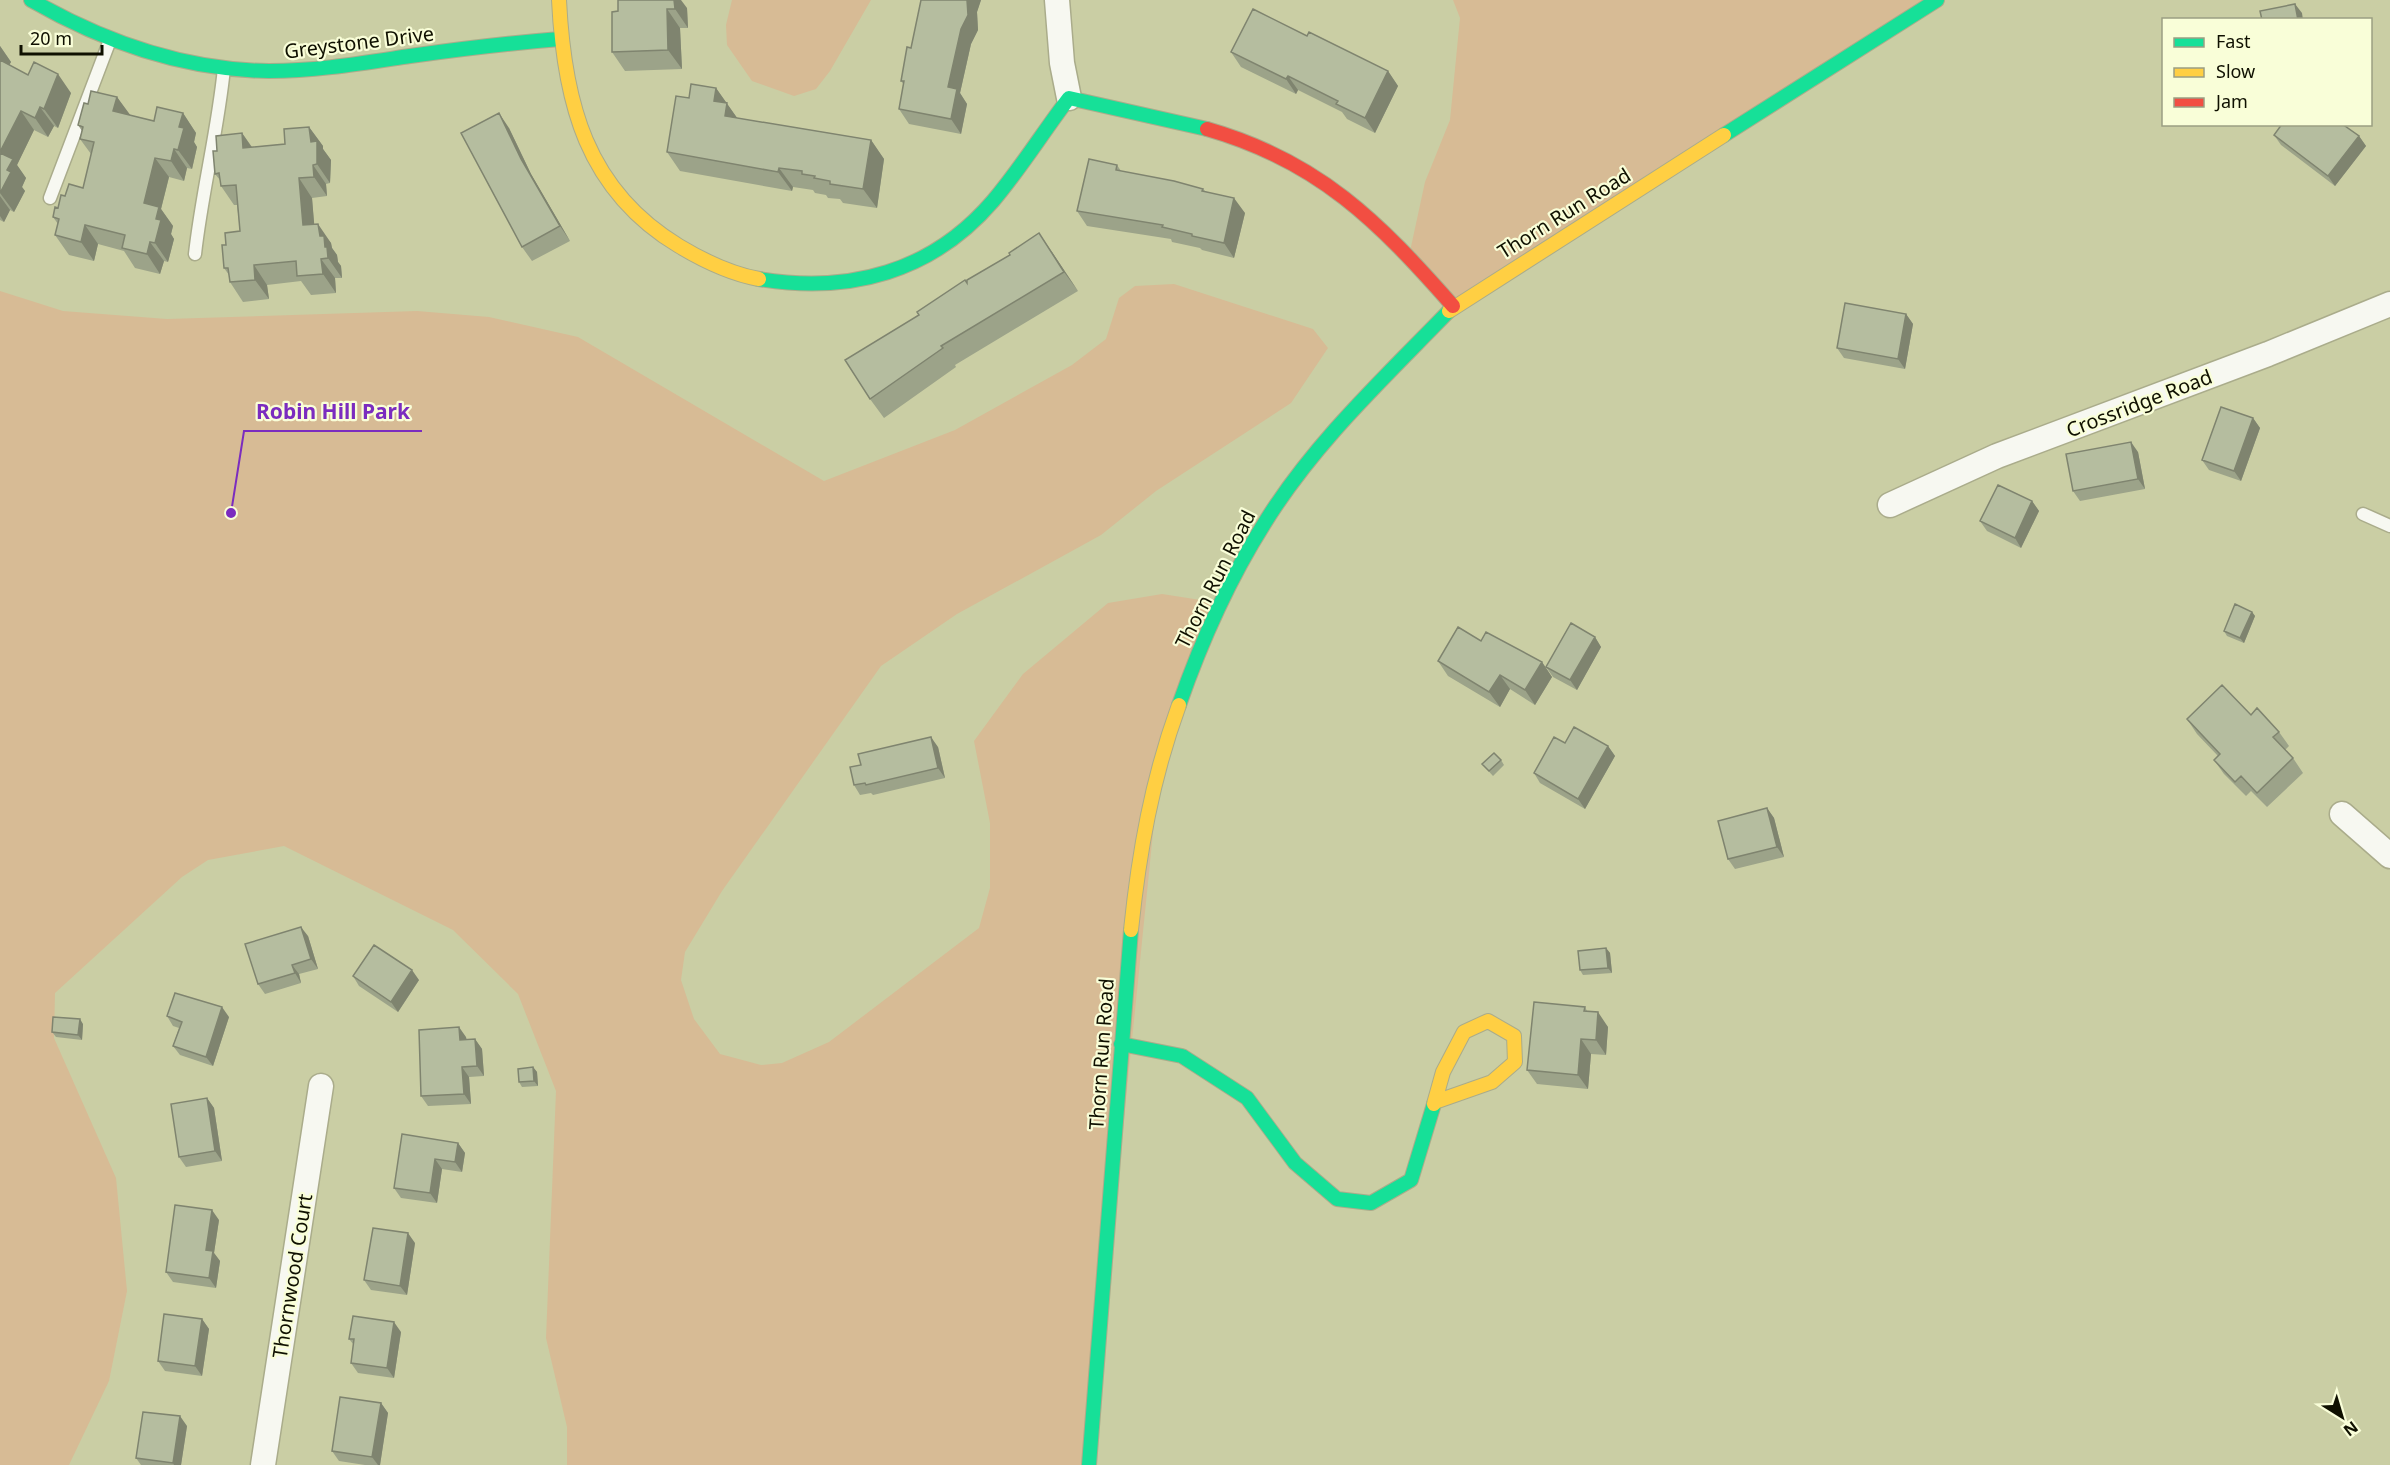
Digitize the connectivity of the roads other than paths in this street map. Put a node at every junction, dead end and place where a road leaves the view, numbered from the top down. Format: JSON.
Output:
{"nodes":[{"id":1,"x":31,"y":0,"type":"edge"},
{"id":2,"x":560,"y":0,"type":"edge"},
{"id":3,"x":1057,"y":0,"type":"edge"},
{"id":4,"x":1937,"y":0,"type":"edge"},
{"id":5,"x":111,"y":39,"type":"junction"},
{"id":6,"x":560,"y":39,"type":"junction"},
{"id":7,"x":224,"y":67,"type":"junction"},
{"id":8,"x":1069,"y":98,"type":"junction"},
{"id":9,"x":50,"y":198,"type":"dead end"},
{"id":10,"x":195,"y":254,"type":"dead end"},
{"id":11,"x":2390,"y":304,"type":"edge"},
{"id":12,"x":1453,"y":306,"type":"junction"},
{"id":13,"x":1890,"y":505,"type":"dead end"},
{"id":14,"x":2363,"y":514,"type":"dead end"},
{"id":15,"x":2390,"y":526,"type":"edge"},
{"id":16,"x":2342,"y":814,"type":"dead end"},
{"id":17,"x":2390,"y":856,"type":"edge"},
{"id":18,"x":1121,"y":1044,"type":"junction"},
{"id":19,"x":321,"y":1086,"type":"dead end"},
{"id":20,"x":1434,"y":1102,"type":"junction"},
{"id":21,"x":263,"y":1465,"type":"edge"},
{"id":22,"x":1089,"y":1465,"type":"edge"}],
"edges":[{"from":1,"to":5,"type":"street","name":"Greystone Drive"},
{"from":2,"to":6,"type":"street"},
{"from":3,"to":8,"type":"street"},
{"from":4,"to":12,"type":"street","name":"Thorn Run Road"},
{"from":5,"to":7,"type":"street","name":"Greystone Drive"},
{"from":5,"to":9,"type":"lane"},
{"from":6,"to":7,"type":"street","name":"Greystone Drive"},
{"from":6,"to":8,"type":"street"},
{"from":7,"to":10,"type":"lane"},
{"from":8,"to":12,"type":"street"},
{"from":11,"to":13,"type":"street","name":"Crossridge Road"},
{"from":12,"to":18,"type":"street","name":"Thorn Run Road"},
{"from":14,"to":15,"type":"lane"},
{"from":16,"to":17,"type":"street"},
{"from":18,"to":20,"type":"street"},
{"from":18,"to":22,"type":"street","name":"Thorn Run Road"},
{"from":19,"to":21,"type":"street","name":"Thornwood Court"},
{"from":20,"to":20,"type":"street"}]}
